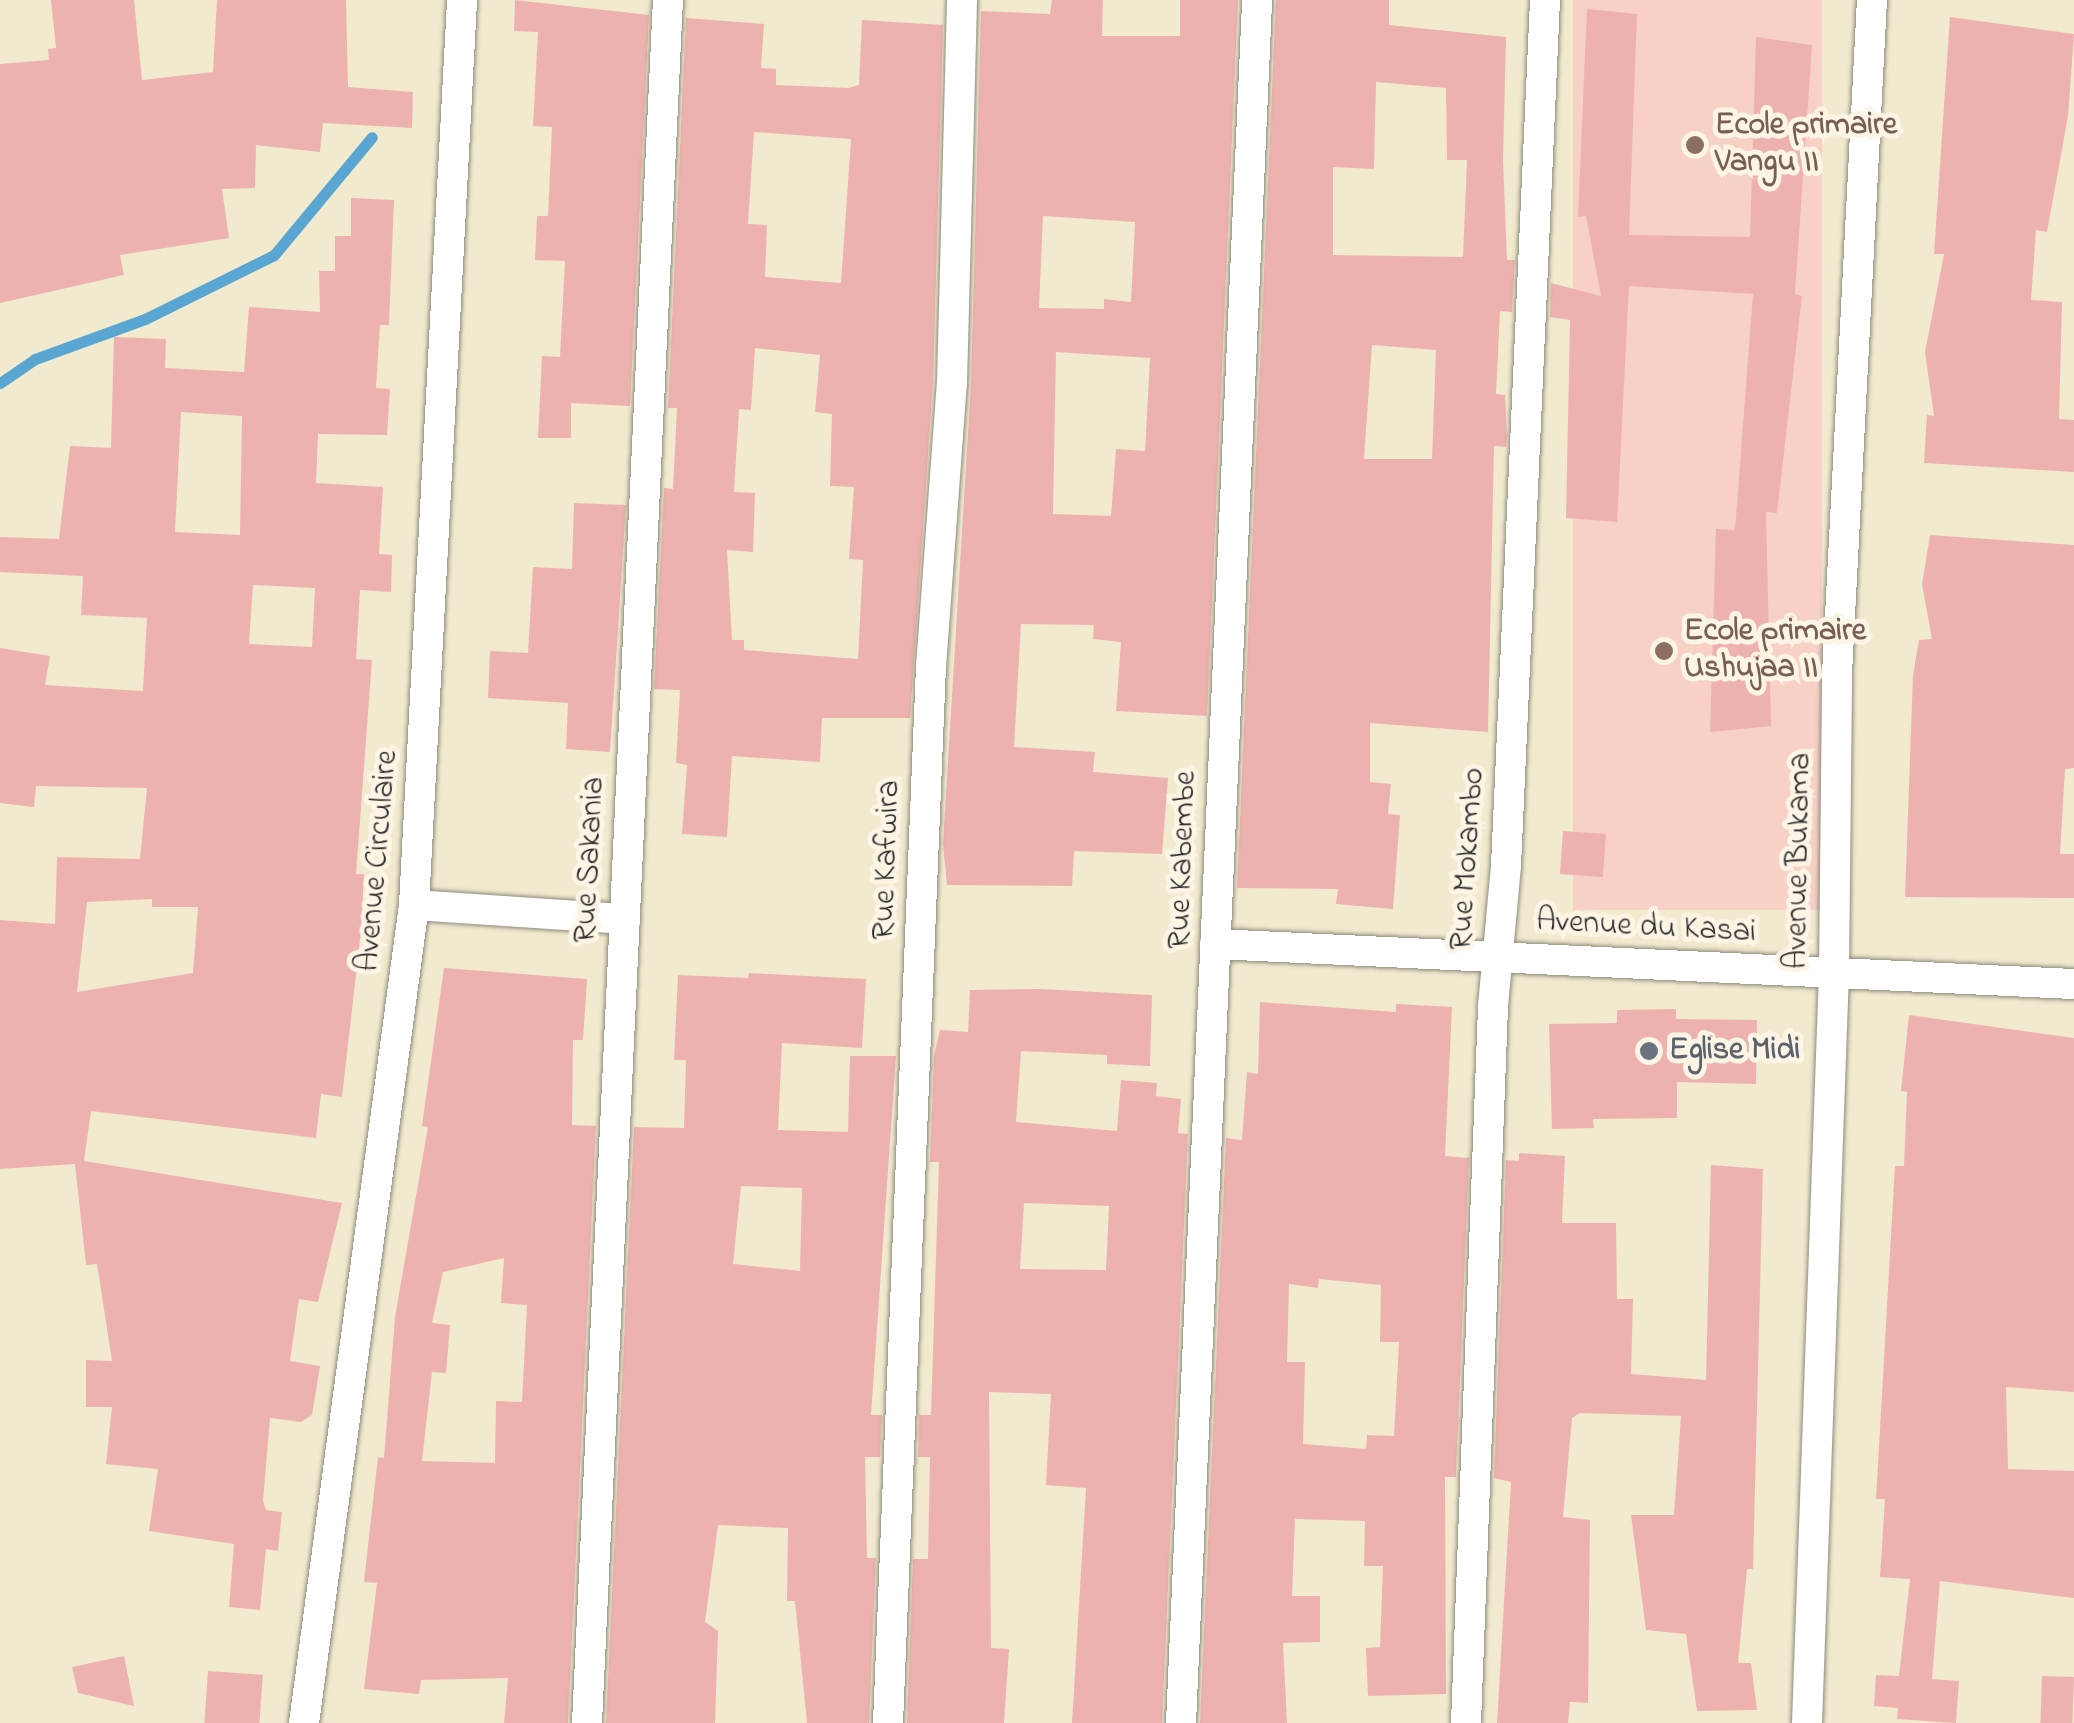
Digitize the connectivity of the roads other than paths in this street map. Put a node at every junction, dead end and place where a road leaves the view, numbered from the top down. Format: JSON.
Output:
{"nodes":[{"id":1,"x":462,"y":0,"type":"edge"},
{"id":2,"x":668,"y":0,"type":"edge"},
{"id":3,"x":962,"y":0,"type":"edge"},
{"id":4,"x":1256,"y":0,"type":"edge"},
{"id":5,"x":1545,"y":0,"type":"edge"},
{"id":6,"x":1872,"y":0,"type":"edge"},
{"id":7,"x":414,"y":905,"type":"junction"},
{"id":8,"x":623,"y":919,"type":"junction"},
{"id":9,"x":1216,"y":944,"type":"junction"},
{"id":10,"x":1498,"y":956,"type":"junction"},
{"id":11,"x":1834,"y":971,"type":"junction"},
{"id":12,"x":2074,"y":984,"type":"edge"},
{"id":13,"x":304,"y":1723,"type":"edge"},
{"id":14,"x":587,"y":1723,"type":"edge"},
{"id":15,"x":888,"y":1723,"type":"edge"},
{"id":16,"x":1182,"y":1723,"type":"edge"},
{"id":17,"x":1466,"y":1723,"type":"edge"},
{"id":18,"x":1806,"y":1723,"type":"edge"}],
"edges":[{"from":1,"to":7,"type":"street","name":"Avenue Circulaire"},
{"from":2,"to":8,"type":"street","name":"Rue Sakania"},
{"from":3,"to":15,"type":"street","name":"Rue Kafwira"},
{"from":4,"to":9,"type":"street","name":"Rue Kabembe"},
{"from":5,"to":10,"type":"street","name":"Rue Mokambo"},
{"from":6,"to":11,"type":"street","name":"Avenue Bukama"},
{"from":7,"to":8,"type":"street"},
{"from":7,"to":13,"type":"street","name":"Avenue Circulaire"},
{"from":8,"to":14,"type":"street","name":"Rue Sakania"},
{"from":9,"to":10,"type":"street","name":"Avenue du Kasai"},
{"from":9,"to":16,"type":"street","name":"Rue Kabembe"},
{"from":10,"to":11,"type":"street","name":"Avenue du Kasai"},
{"from":10,"to":17,"type":"street","name":"Rue Mokambo"},
{"from":11,"to":12,"type":"street","name":"Avenue du Kasai"},
{"from":11,"to":18,"type":"street","name":"Avenue Bukama"}]}
